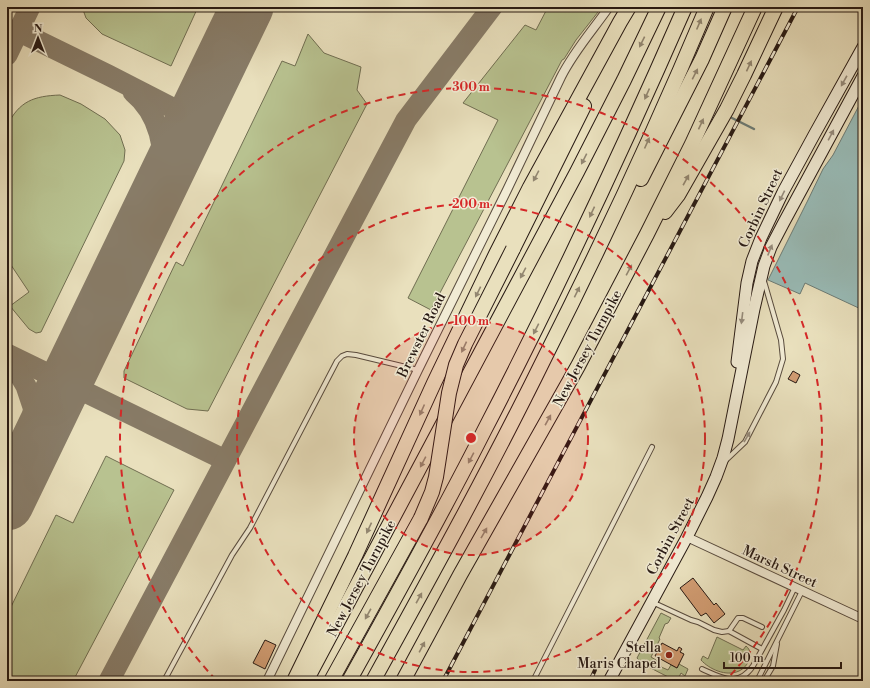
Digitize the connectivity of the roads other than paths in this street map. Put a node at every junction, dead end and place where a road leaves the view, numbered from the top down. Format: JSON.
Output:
{"nodes":[{"id":1,"x":609,"y":7,"type":"edge"},
{"id":2,"x":629,"y":7,"type":"edge"},
{"id":3,"x":632,"y":7,"type":"edge"},
{"id":4,"x":659,"y":7,"type":"edge"},
{"id":5,"x":685,"y":7,"type":"edge"},
{"id":6,"x":707,"y":7,"type":"edge"},
{"id":7,"x":725,"y":7,"type":"edge"},
{"id":8,"x":755,"y":7,"type":"edge"},
{"id":9,"x":776,"y":7,"type":"edge"},
{"id":10,"x":863,"y":48,"type":"edge"},
{"id":11,"x":863,"y":76,"type":"edge"},
{"id":12,"x":607,"y":229,"type":"junction"},
{"id":13,"x":647,"y":234,"type":"junction"},
{"id":14,"x":762,"y":275,"type":"junction"},
{"id":15,"x":418,"y":370,"type":"junction"},
{"id":16,"x":737,"y":397,"type":"junction"},
{"id":17,"x":652,"y":447,"type":"dead end"},
{"id":18,"x":721,"y":465,"type":"junction"},
{"id":19,"x":687,"y":537,"type":"junction"},
{"id":20,"x":798,"y":589,"type":"junction"},
{"id":21,"x":652,"y":602,"type":"junction"},
{"id":22,"x":863,"y":619,"type":"edge"},
{"id":23,"x":762,"y":628,"type":"dead end"},
{"id":24,"x":729,"y":631,"type":"junction"},
{"id":25,"x":778,"y":638,"type":"junction"},
{"id":26,"x":762,"y":649,"type":"junction"},
{"id":27,"x":702,"y":669,"type":"dead end"},
{"id":28,"x":742,"y":679,"type":"edge"},
{"id":29,"x":164,"y":681,"type":"edge"},
{"id":30,"x":267,"y":681,"type":"edge"},
{"id":31,"x":294,"y":681,"type":"edge"},
{"id":32,"x":306,"y":681,"type":"edge"},
{"id":33,"x":331,"y":681,"type":"edge"},
{"id":34,"x":349,"y":681,"type":"edge"},
{"id":35,"x":373,"y":681,"type":"edge"},
{"id":36,"x":403,"y":681,"type":"edge"},
{"id":37,"x":533,"y":681,"type":"edge"},
{"id":38,"x":609,"y":681,"type":"edge"},
{"id":39,"x":757,"y":681,"type":"edge"},
{"id":40,"x":764,"y":681,"type":"edge"}],
"edges":[{"from":1,"to":15,"type":"street","name":"Brewster Road"},
{"from":2,"to":31,"type":"highway","one_way":true},
{"from":3,"to":33,"type":"highway","one_way":true,"bridge":true},
{"from":4,"to":32,"type":"highway","name":"New Jersey Turnpike","one_way":true},
{"from":5,"to":34,"type":"highway","one_way":true},
{"from":12,"to":6,"type":"highway","one_way":true},
{"from":12,"to":7,"type":"highway","one_way":true},
{"from":13,"to":8,"type":"highway","name":"New Jersey Turnpike","one_way":true},
{"from":13,"to":9,"type":"highway","one_way":true},
{"from":10,"to":16,"type":"main road","name":"Corbin Street","one_way":true},
{"from":14,"to":11,"type":"main road","name":"Corbin Street","one_way":true},
{"from":35,"to":12,"type":"highway","one_way":true},
{"from":36,"to":13,"type":"highway","name":"New Jersey Turnpike","one_way":true},
{"from":14,"to":16,"type":"main road","name":"Corbin Street"},
{"from":18,"to":14,"type":"lane","one_way":true},
{"from":15,"to":29,"type":"lane"},
{"from":15,"to":30,"type":"street","name":"Brewster Road"},
{"from":16,"to":18,"type":"main road","name":"Corbin Street"},
{"from":17,"to":37,"type":"lane"},
{"from":18,"to":19,"type":"main road","name":"Corbin Street"},
{"from":19,"to":20,"type":"street","name":"Marsh Street"},
{"from":19,"to":21,"type":"main road","name":"Corbin Street"},
{"from":20,"to":22,"type":"street","name":"Marsh Street"},
{"from":20,"to":25,"type":"lane"},
{"from":20,"to":26,"type":"lane"},
{"from":21,"to":24,"type":"lane"},
{"from":21,"to":38,"type":"main road","name":"Corbin Street"},
{"from":23,"to":24,"type":"lane"},
{"from":24,"to":26,"type":"lane"},
{"from":25,"to":39,"type":"lane"},
{"from":25,"to":40,"type":"lane"},
{"from":26,"to":28,"type":"lane"},
{"from":27,"to":28,"type":"lane"}]}
